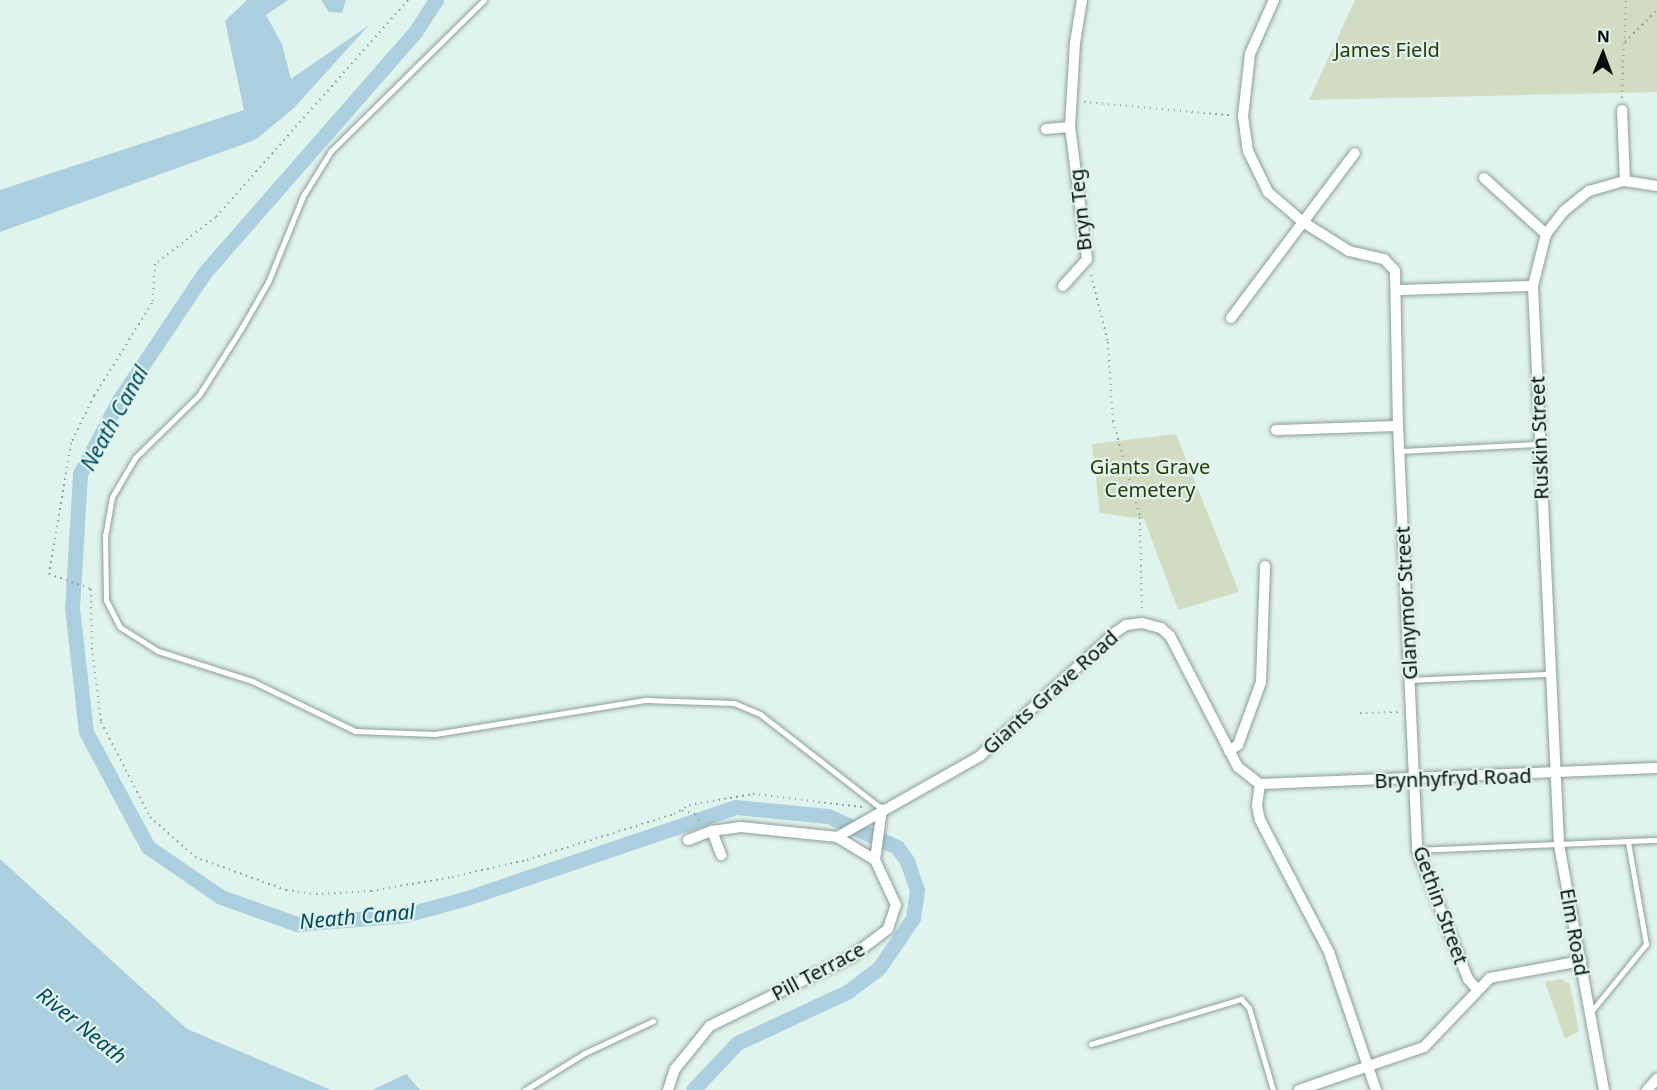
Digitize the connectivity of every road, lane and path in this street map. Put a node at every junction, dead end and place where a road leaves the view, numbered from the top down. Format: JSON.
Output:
{"nodes":[{"id":1,"x":408,"y":0,"type":"edge"},
{"id":2,"x":484,"y":0,"type":"edge"},
{"id":3,"x":1083,"y":0,"type":"edge"},
{"id":4,"x":1274,"y":0,"type":"edge"},
{"id":5,"x":1626,"y":0,"type":"edge"},
{"id":6,"x":1657,"y":10,"type":"edge"},
{"id":7,"x":1624,"y":43,"type":"junction"},
{"id":8,"x":1072,"y":101,"type":"junction"},
{"id":9,"x":1622,"y":110,"type":"joint"},
{"id":10,"x":1243,"y":116,"type":"junction"},
{"id":11,"x":1071,"y":127,"type":"junction"},
{"id":12,"x":1046,"y":129,"type":"dead end"},
{"id":13,"x":1355,"y":153,"type":"dead end"},
{"id":14,"x":1484,"y":178,"type":"dead end"},
{"id":15,"x":1625,"y":181,"type":"junction"},
{"id":16,"x":1657,"y":186,"type":"edge"},
{"id":17,"x":1303,"y":222,"type":"junction"},
{"id":18,"x":1546,"y":234,"type":"junction"},
{"id":19,"x":1087,"y":259,"type":"junction"},
{"id":20,"x":1063,"y":286,"type":"dead end"},
{"id":21,"x":1533,"y":286,"type":"junction"},
{"id":22,"x":1397,"y":290,"type":"junction"},
{"id":23,"x":1231,"y":318,"type":"dead end"},
{"id":24,"x":1398,"y":426,"type":"junction"},
{"id":25,"x":1276,"y":430,"type":"dead end"},
{"id":26,"x":1539,"y":444,"type":"junction"},
{"id":27,"x":1399,"y":451,"type":"junction"},
{"id":28,"x":1265,"y":566,"type":"dead end"},
{"id":29,"x":1142,"y":623,"type":"junction"},
{"id":30,"x":1549,"y":675,"type":"junction"},
{"id":31,"x":1409,"y":680,"type":"junction"},
{"id":32,"x":1413,"y":712,"type":"junction"},
{"id":33,"x":1360,"y":713,"type":"dead end"},
{"id":34,"x":1229,"y":751,"type":"junction"},
{"id":35,"x":1657,"y":768,"type":"edge"},
{"id":36,"x":1556,"y":774,"type":"junction"},
{"id":37,"x":1249,"y":779,"type":"joint"},
{"id":38,"x":1413,"y":780,"type":"junction"},
{"id":39,"x":1260,"y":784,"type":"junction"},
{"id":40,"x":882,"y":809,"type":"junction"},
{"id":41,"x":680,"y":811,"type":"junction"},
{"id":42,"x":696,"y":814,"type":"dead end"},
{"id":43,"x":712,"y":831,"type":"junction"},
{"id":44,"x":840,"y":836,"type":"junction"},
{"id":45,"x":688,"y":840,"type":"dead end"},
{"id":46,"x":1657,"y":840,"type":"edge"},
{"id":47,"x":1628,"y":842,"type":"junction"},
{"id":48,"x":1559,"y":844,"type":"junction"},
{"id":49,"x":1417,"y":850,"type":"junction"},
{"id":50,"x":721,"y":855,"type":"dead end"},
{"id":51,"x":875,"y":860,"type":"junction"},
{"id":52,"x":1581,"y":961,"type":"junction"},
{"id":53,"x":1478,"y":990,"type":"junction"},
{"id":54,"x":1589,"y":1014,"type":"junction"},
{"id":55,"x":653,"y":1022,"type":"dead end"},
{"id":56,"x":1091,"y":1044,"type":"dead end"},
{"id":57,"x":1368,"y":1066,"type":"junction"},
{"id":58,"x":1657,"y":1079,"type":"edge"},
{"id":59,"x":525,"y":1090,"type":"edge"},
{"id":60,"x":668,"y":1090,"type":"edge"},
{"id":61,"x":1273,"y":1090,"type":"edge"},
{"id":62,"x":1299,"y":1090,"type":"edge"},
{"id":63,"x":1376,"y":1090,"type":"edge"},
{"id":64,"x":1604,"y":1090,"type":"edge"},
{"id":65,"x":1647,"y":1090,"type":"edge"}],
"edges":[{"from":1,"to":41,"type":"path"},
{"from":2,"to":40,"type":"lane"},
{"from":3,"to":8,"type":"street","name":"Bryn Teg"},
{"from":4,"to":10,"type":"street"},
{"from":5,"to":7,"type":"path"},
{"from":6,"to":7,"type":"path"},
{"from":7,"to":9,"type":"path"},
{"from":8,"to":10,"type":"path"},
{"from":8,"to":11,"type":"street","name":"Bryn Teg"},
{"from":9,"to":15,"type":"street"},
{"from":10,"to":17,"type":"street"},
{"from":11,"to":12,"type":"street"},
{"from":11,"to":19,"type":"street","name":"Bryn Teg"},
{"from":13,"to":17,"type":"street"},
{"from":14,"to":18,"type":"street"},
{"from":15,"to":16,"type":"street","name":"Ruskin Street"},
{"from":15,"to":18,"type":"street","name":"Ruskin Street"},
{"from":17,"to":22,"type":"street","name":"Glanymor Street"},
{"from":17,"to":23,"type":"street"},
{"from":18,"to":21,"type":"street","name":"Ruskin Street"},
{"from":19,"to":20,"type":"street","name":"Bryn Teg"},
{"from":19,"to":29,"type":"path"},
{"from":21,"to":22,"type":"street"},
{"from":21,"to":26,"type":"street","name":"Ruskin Street"},
{"from":22,"to":24,"type":"street","name":"Glanymor Street"},
{"from":24,"to":25,"type":"street"},
{"from":24,"to":27,"type":"street","name":"Glanymor Street"},
{"from":26,"to":27,"type":"lane"},
{"from":26,"to":30,"type":"street","name":"Ruskin Street"},
{"from":27,"to":31,"type":"street","name":"Glanymor Street"},
{"from":28,"to":34,"type":"street"},
{"from":29,"to":34,"type":"street","name":"Giants Grave Road"},
{"from":29,"to":40,"type":"street","name":"Giants Grave Road"},
{"from":30,"to":31,"type":"lane"},
{"from":30,"to":36,"type":"street","name":"Ruskin Street"},
{"from":31,"to":32,"type":"street","name":"Glanymor Street"},
{"from":32,"to":33,"type":"path"},
{"from":32,"to":38,"type":"street","name":"Glanymor Street"},
{"from":34,"to":37,"type":"street","name":"Giants Grave Road"},
{"from":35,"to":36,"type":"street","name":"Brynhyfryd Road"},
{"from":36,"to":38,"type":"street","name":"Brynhyfryd Road"},
{"from":36,"to":48,"type":"street","name":"Elm Road"},
{"from":37,"to":39,"type":"street","name":"Brynhyfryd Road"},
{"from":38,"to":39,"type":"street","name":"Brynhyfryd Road"},
{"from":38,"to":49,"type":"street","name":"Gethin Street"},
{"from":39,"to":57,"type":"street"},
{"from":40,"to":41,"type":"path"},
{"from":40,"to":44,"type":"street","name":"Giants Grave Road"},
{"from":40,"to":51,"type":"street"},
{"from":41,"to":42,"type":"path"},
{"from":43,"to":44,"type":"street"},
{"from":43,"to":45,"type":"street"},
{"from":43,"to":50,"type":"street"},
{"from":44,"to":51,"type":"street"},
{"from":46,"to":47,"type":"lane"},
{"from":47,"to":48,"type":"lane"},
{"from":47,"to":54,"type":"lane"},
{"from":48,"to":49,"type":"lane"},
{"from":48,"to":52,"type":"street","name":"Elm Road"},
{"from":49,"to":53,"type":"street","name":"Gethin Street"},
{"from":51,"to":60,"type":"street","name":"Pill Terrace"},
{"from":52,"to":53,"type":"street"},
{"from":52,"to":54,"type":"street","name":"Elm Road"},
{"from":53,"to":57,"type":"street"},
{"from":54,"to":64,"type":"street","name":"Elm Road"},
{"from":55,"to":59,"type":"lane"},
{"from":56,"to":61,"type":"lane"},
{"from":57,"to":62,"type":"street"},
{"from":57,"to":63,"type":"street"},
{"from":58,"to":65,"type":"street"}]}
